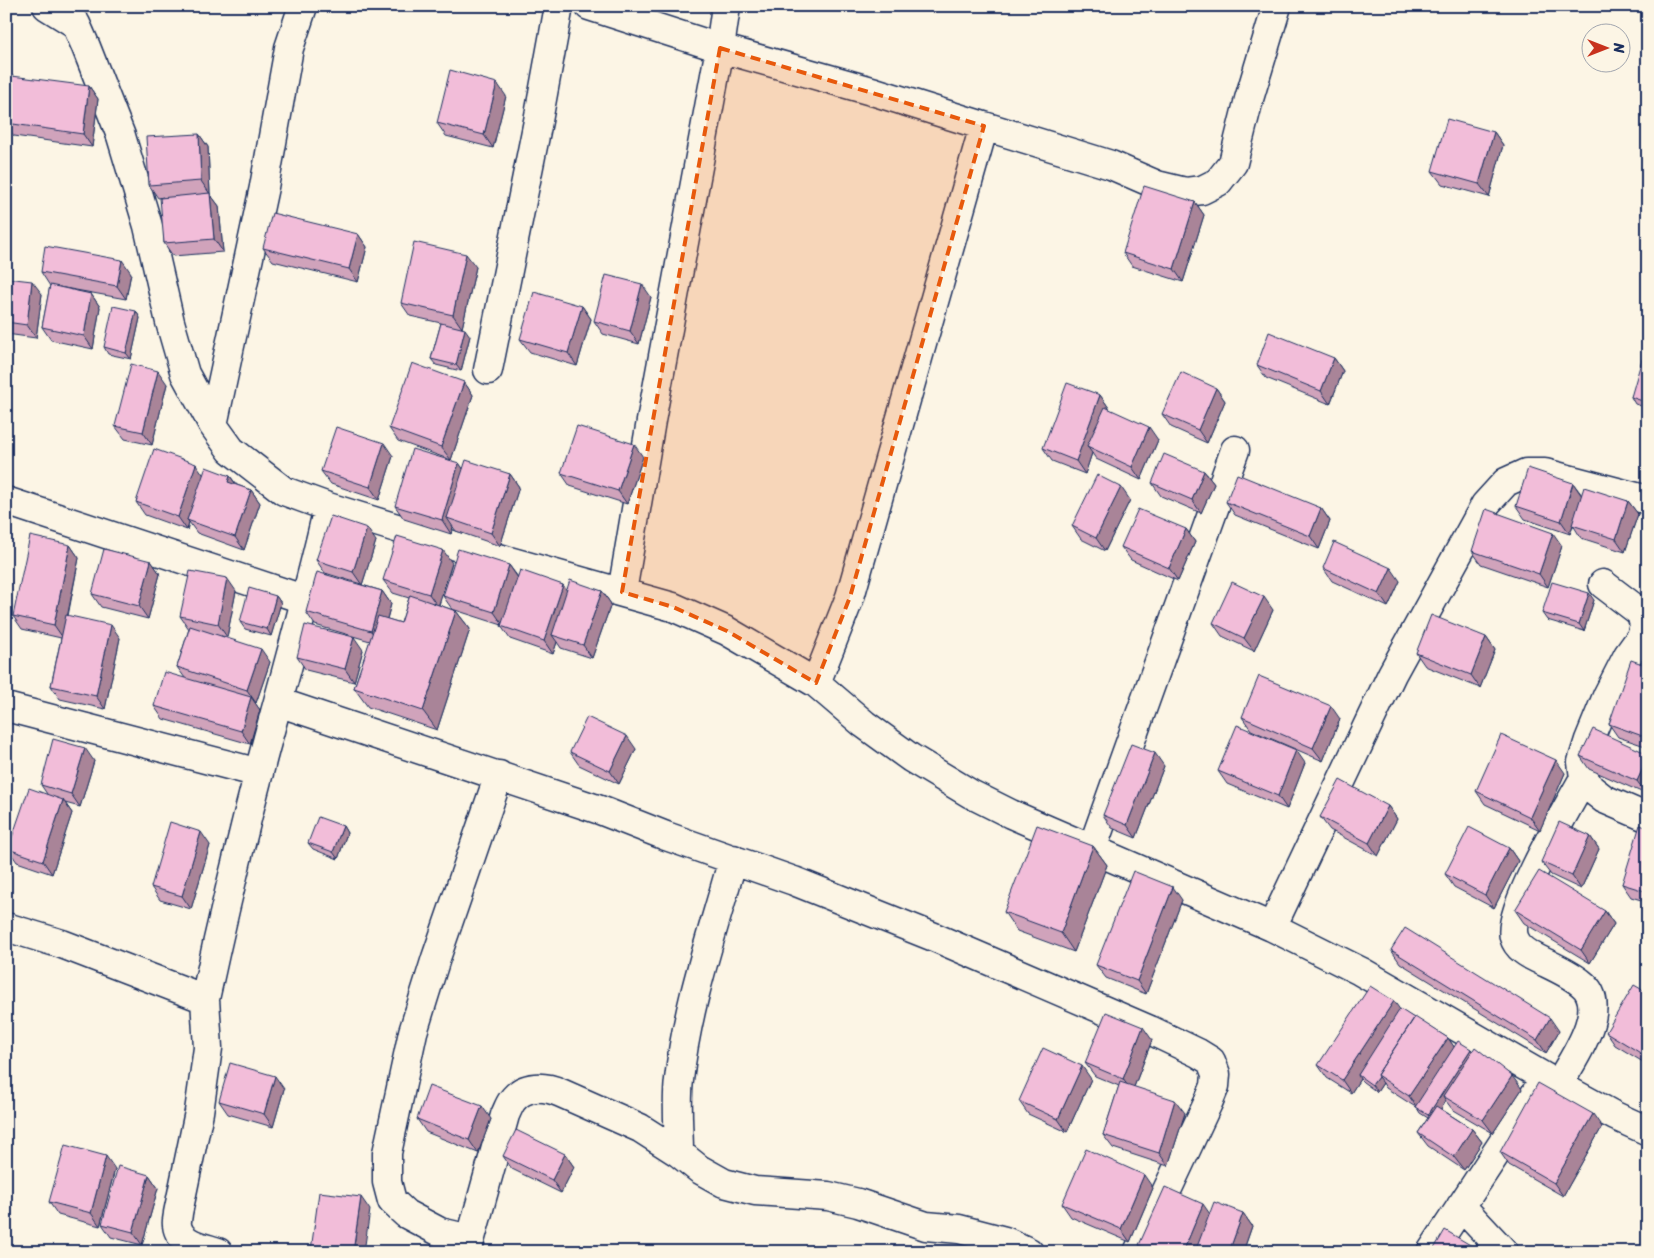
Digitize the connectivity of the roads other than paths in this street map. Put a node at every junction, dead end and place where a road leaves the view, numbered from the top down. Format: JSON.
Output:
{"nodes":[{"id":1,"x":47,"y":6,"type":"edge"},
{"id":2,"x":303,"y":6,"type":"edge"},
{"id":3,"x":559,"y":6,"type":"edge"},
{"id":4,"x":589,"y":6,"type":"edge"},
{"id":5,"x":726,"y":6,"type":"edge"},
{"id":6,"x":1277,"y":6,"type":"edge"},
{"id":7,"x":78,"y":15,"type":"edge"},
{"id":8,"x":720,"y":48,"type":"junction"},
{"id":9,"x":984,"y":126,"type":"junction"},
{"id":10,"x":488,"y":370,"type":"dead end"},
{"id":11,"x":213,"y":425,"type":"junction"},
{"id":12,"x":1235,"y":450,"type":"dead end"},
{"id":13,"x":1646,"y":493,"type":"edge"},
{"id":14,"x":6,"y":501,"type":"edge"},
{"id":15,"x":328,"y":507,"type":"junction"},
{"id":16,"x":1603,"y":584,"type":"dead end"},
{"id":17,"x":622,"y":592,"type":"junction"},
{"id":18,"x":306,"y":600,"type":"junction"},
{"id":19,"x":816,"y":683,"type":"junction"},
{"id":20,"x":278,"y":702,"type":"junction"},
{"id":21,"x":6,"y":707,"type":"edge"},
{"id":22,"x":259,"y":774,"type":"junction"},
{"id":23,"x":499,"y":775,"type":"junction"},
{"id":24,"x":1584,"y":778,"type":"junction"},
{"id":25,"x":1648,"y":818,"type":"edge"},
{"id":26,"x":1092,"y":849,"type":"junction"},
{"id":27,"x":733,"y":859,"type":"junction"},
{"id":28,"x":6,"y":927,"type":"edge"},
{"id":29,"x":1272,"y":927,"type":"junction"},
{"id":30,"x":205,"y":999,"type":"junction"},
{"id":31,"x":1552,"y":1081,"type":"junction"},
{"id":32,"x":1648,"y":1131,"type":"edge"},
{"id":33,"x":679,"y":1152,"type":"junction"},
{"id":34,"x":1461,"y":1206,"type":"junction"},
{"id":35,"x":468,"y":1245,"type":"edge"},
{"id":36,"x":218,"y":1252,"type":"edge"},
{"id":37,"x":1029,"y":1252,"type":"edge"},
{"id":38,"x":1138,"y":1252,"type":"edge"},
{"id":39,"x":1431,"y":1252,"type":"edge"},
{"id":40,"x":1504,"y":1252,"type":"edge"}],
"edges":[{"from":1,"to":7,"type":"street"},
{"from":2,"to":11,"type":"street"},
{"from":3,"to":10,"type":"street"},
{"from":4,"to":8,"type":"street"},
{"from":5,"to":8,"type":"street"},
{"from":6,"to":9,"type":"street"},
{"from":7,"to":11,"type":"street"},
{"from":8,"to":9,"type":"street"},
{"from":8,"to":17,"type":"street"},
{"from":9,"to":19,"type":"street"},
{"from":11,"to":15,"type":"street"},
{"from":12,"to":26,"type":"street"},
{"from":13,"to":29,"type":"street"},
{"from":14,"to":18,"type":"street"},
{"from":15,"to":17,"type":"street"},
{"from":15,"to":18,"type":"street"},
{"from":16,"to":24,"type":"street"},
{"from":17,"to":19,"type":"street"},
{"from":18,"to":20,"type":"street"},
{"from":19,"to":26,"type":"street"},
{"from":20,"to":22,"type":"street"},
{"from":20,"to":23,"type":"street"},
{"from":21,"to":22,"type":"street"},
{"from":22,"to":30,"type":"street"},
{"from":23,"to":27,"type":"street"},
{"from":23,"to":35,"type":"street"},
{"from":24,"to":25,"type":"street"},
{"from":24,"to":31,"type":"street"},
{"from":26,"to":29,"type":"street"},
{"from":27,"to":33,"type":"street"},
{"from":27,"to":38,"type":"street"},
{"from":28,"to":30,"type":"street"},
{"from":29,"to":31,"type":"street"},
{"from":30,"to":36,"type":"street"},
{"from":31,"to":32,"type":"street"},
{"from":31,"to":34,"type":"street"},
{"from":33,"to":35,"type":"street"},
{"from":33,"to":37,"type":"street"},
{"from":34,"to":39,"type":"street"},
{"from":34,"to":40,"type":"street"}]}
